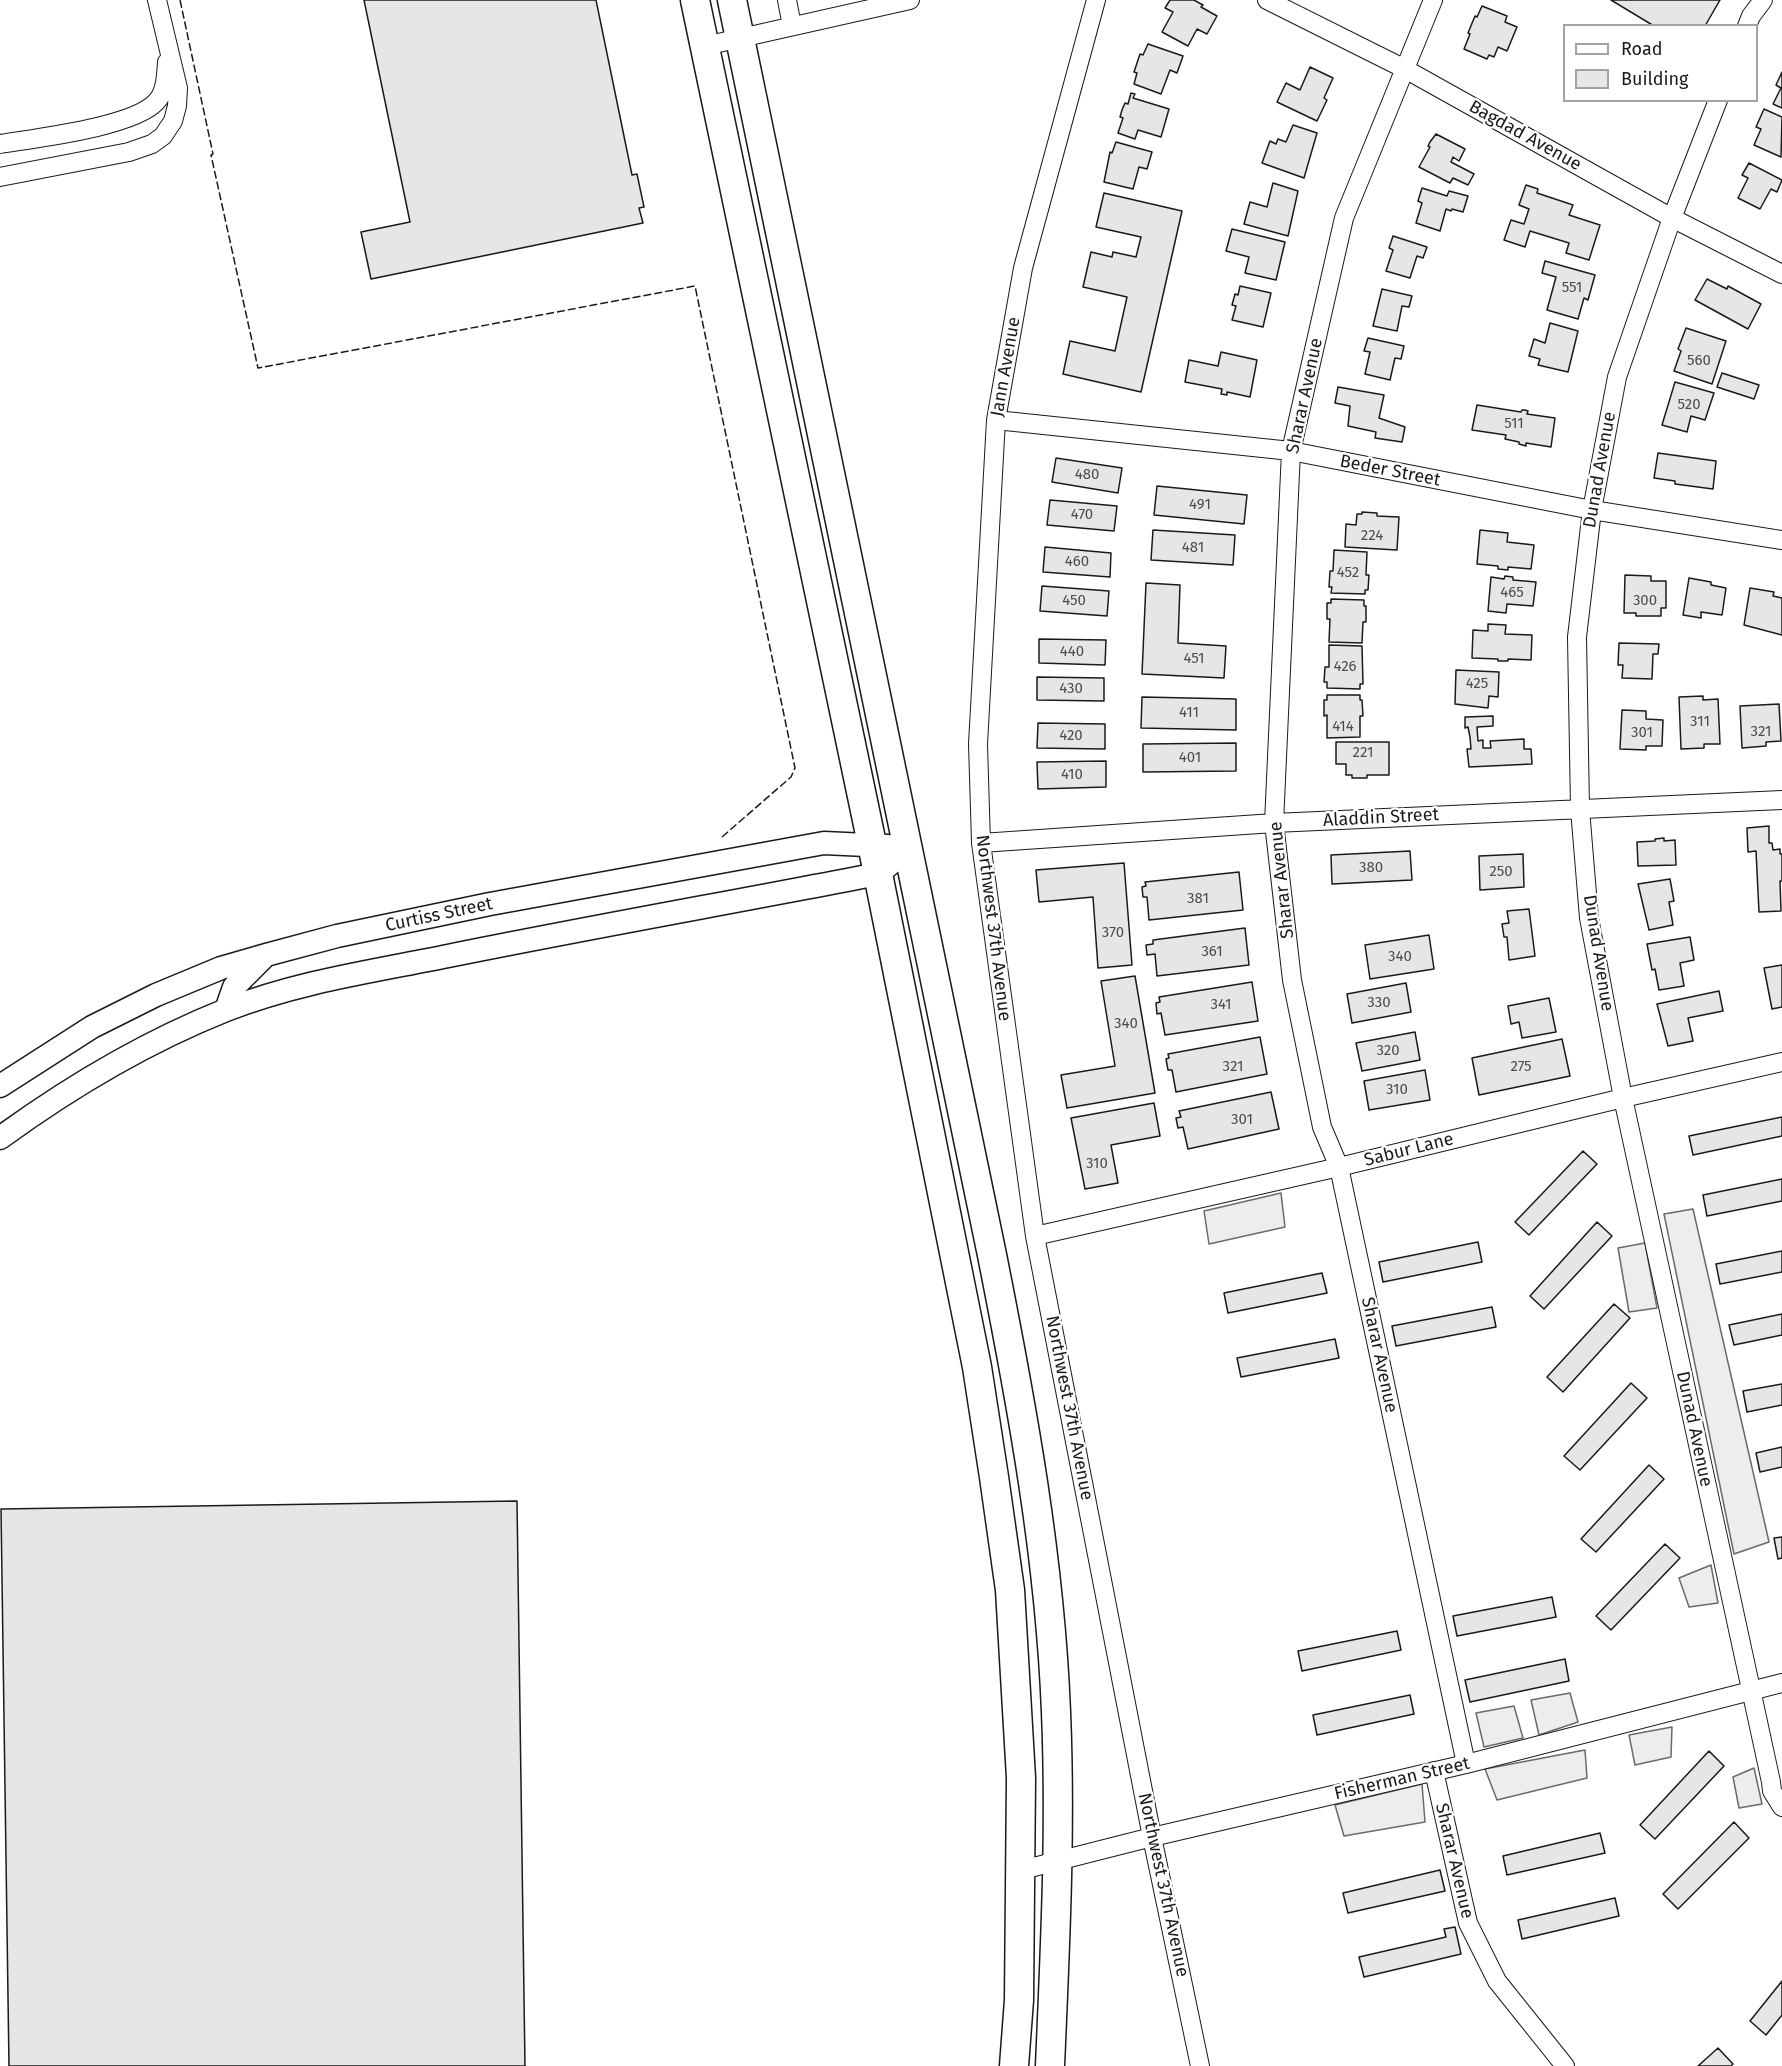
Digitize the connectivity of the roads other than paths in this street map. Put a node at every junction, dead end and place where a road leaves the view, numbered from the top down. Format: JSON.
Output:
{"nodes":[{"id":1,"x":157,"y":0,"type":"edge"},
{"id":2,"x":695,"y":0,"type":"edge"},
{"id":3,"x":732,"y":0,"type":"edge"},
{"id":4,"x":787,"y":0,"type":"edge"},
{"id":5,"x":910,"y":0,"type":"edge"},
{"id":6,"x":1096,"y":0,"type":"edge"},
{"id":7,"x":1267,"y":0,"type":"edge"},
{"id":8,"x":1433,"y":0,"type":"edge"},
{"id":9,"x":1762,"y":0,"type":"edge"},
{"id":10,"x":1748,"y":24,"type":"edge"},
{"id":11,"x":792,"y":26,"type":"junction"},
{"id":12,"x":740,"y":39,"type":"junction"},
{"id":13,"x":705,"y":46,"type":"junction"},
{"id":14,"x":168,"y":51,"type":"junction"},
{"id":15,"x":1405,"y":69,"type":"junction"},
{"id":16,"x":1717,"y":102,"type":"edge"},
{"id":17,"x":0,"y":144,"type":"edge"},
{"id":18,"x":0,"y":177,"type":"edge"},
{"id":19,"x":1672,"y":218,"type":"junction"},
{"id":20,"x":1782,"y":274,"type":"edge"},
{"id":21,"x":996,"y":420,"type":"junction"},
{"id":22,"x":1291,"y":452,"type":"junction"},
{"id":23,"x":1592,"y":510,"type":"junction"},
{"id":24,"x":1782,"y":540,"type":"edge"},
{"id":25,"x":978,"y":744,"type":"joint"},
{"id":26,"x":1782,"y":800,"type":"edge"},
{"id":27,"x":1580,"y":809,"type":"junction"},
{"id":28,"x":1274,"y":823,"type":"junction"},
{"id":29,"x":981,"y":843,"type":"junction"},
{"id":30,"x":872,"y":844,"type":"junction"},
{"id":31,"x":908,"y":849,"type":"junction"},
{"id":32,"x":878,"y":874,"type":"junction"},
{"id":33,"x":266,"y":955,"type":"junction"},
{"id":34,"x":226,"y":1010,"type":"junction"},
{"id":35,"x":1782,"y":1062,"type":"edge"},
{"id":36,"x":0,"y":1086,"type":"edge"},
{"id":37,"x":1623,"y":1098,"type":"junction"},
{"id":38,"x":0,"y":1138,"type":"edge"},
{"id":39,"x":1339,"y":1167,"type":"junction"},
{"id":40,"x":1035,"y":1236,"type":"junction"},
{"id":41,"x":1782,"y":1683,"type":"edge"},
{"id":42,"x":1750,"y":1690,"type":"junction"},
{"id":43,"x":1466,"y":1764,"type":"junction"},
{"id":44,"x":1434,"y":1771,"type":"junction"},
{"id":45,"x":1782,"y":1806,"type":"edge"},
{"id":46,"x":1152,"y":1837,"type":"junction"},
{"id":47,"x":1059,"y":1861,"type":"junction"},
{"id":48,"x":1022,"y":1870,"type":"junction"},
{"id":49,"x":1014,"y":2066,"type":"edge"},
{"id":50,"x":1050,"y":2066,"type":"edge"},
{"id":51,"x":1200,"y":2066,"type":"edge"},
{"id":52,"x":1565,"y":2066,"type":"edge"}],
"edges":[{"from":1,"to":14,"type":"street"},
{"from":2,"to":13,"type":"main road"},
{"from":3,"to":12,"type":"main road"},
{"from":4,"to":11,"type":"street"},
{"from":5,"to":11,"type":"street"},
{"from":6,"to":21,"type":"street","name":"Jann Avenue"},
{"from":7,"to":15,"type":"street","name":"Bagdad Avenue"},
{"from":8,"to":15,"type":"street","name":"Sharar Avenue"},
{"from":9,"to":10,"type":"street"},
{"from":11,"to":12,"type":"street"},
{"from":12,"to":13,"type":"street"},
{"from":12,"to":31,"type":"main road"},
{"from":13,"to":30,"type":"main road"},
{"from":14,"to":17,"type":"street"},
{"from":14,"to":18,"type":"street"},
{"from":15,"to":19,"type":"street","name":"Bagdad Avenue"},
{"from":15,"to":22,"type":"street","name":"Sharar Avenue"},
{"from":16,"to":19,"type":"street","name":"Dunad Avenue"},
{"from":19,"to":20,"type":"street","name":"Bagdad Avenue"},
{"from":19,"to":23,"type":"street","name":"Dunad Avenue"},
{"from":21,"to":22,"type":"street","name":"Beder Street"},
{"from":21,"to":25,"type":"street","name":"Jann Avenue"},
{"from":22,"to":23,"type":"street","name":"Beder Street"},
{"from":22,"to":28,"type":"street","name":"Sharar Avenue"},
{"from":23,"to":24,"type":"street","name":"Beder Street"},
{"from":23,"to":27,"type":"street","name":"Dunad Avenue"},
{"from":25,"to":29,"type":"street","name":"Northwest 37th Avenue"},
{"from":26,"to":27,"type":"street","name":"Aladdin Street"},
{"from":27,"to":28,"type":"street","name":"Aladdin Street"},
{"from":27,"to":37,"type":"street","name":"Dunad Avenue"},
{"from":28,"to":29,"type":"street","name":"Aladdin Street"},
{"from":28,"to":39,"type":"street","name":"Sharar Avenue"},
{"from":29,"to":40,"type":"street","name":"Northwest 37th Avenue"},
{"from":30,"to":31,"type":"street","name":"Curtiss Street"},
{"from":30,"to":32,"type":"main road"},
{"from":30,"to":33,"type":"street","name":"Curtiss Street"},
{"from":31,"to":32,"type":"street"},
{"from":31,"to":47,"type":"main road"},
{"from":32,"to":34,"type":"street"},
{"from":32,"to":48,"type":"main road"},
{"from":33,"to":34,"type":"street"},
{"from":33,"to":36,"type":"street","name":"Curtiss Street"},
{"from":34,"to":38,"type":"street"},
{"from":35,"to":37,"type":"street","name":"Sabur Lane"},
{"from":37,"to":39,"type":"street","name":"Sabur Lane"},
{"from":37,"to":42,"type":"street","name":"Dunad Avenue"},
{"from":39,"to":40,"type":"street","name":"Sabur Lane"},
{"from":39,"to":43,"type":"street","name":"Sharar Avenue"},
{"from":40,"to":46,"type":"street","name":"Northwest 37th Avenue"},
{"from":41,"to":42,"type":"street","name":"Fisherman Street"},
{"from":42,"to":43,"type":"street","name":"Fisherman Street"},
{"from":42,"to":45,"type":"street","name":"Dunad Avenue"},
{"from":43,"to":44,"type":"street","name":"Fisherman Street"},
{"from":44,"to":46,"type":"street","name":"Fisherman Street"},
{"from":44,"to":52,"type":"street","name":"Sharar Avenue"},
{"from":46,"to":47,"type":"street","name":"Fisherman Street"},
{"from":46,"to":51,"type":"street","name":"Northwest 37th Avenue"},
{"from":47,"to":48,"type":"street","name":"Fisherman Street"},
{"from":47,"to":50,"type":"main road"},
{"from":48,"to":49,"type":"main road"}]}
